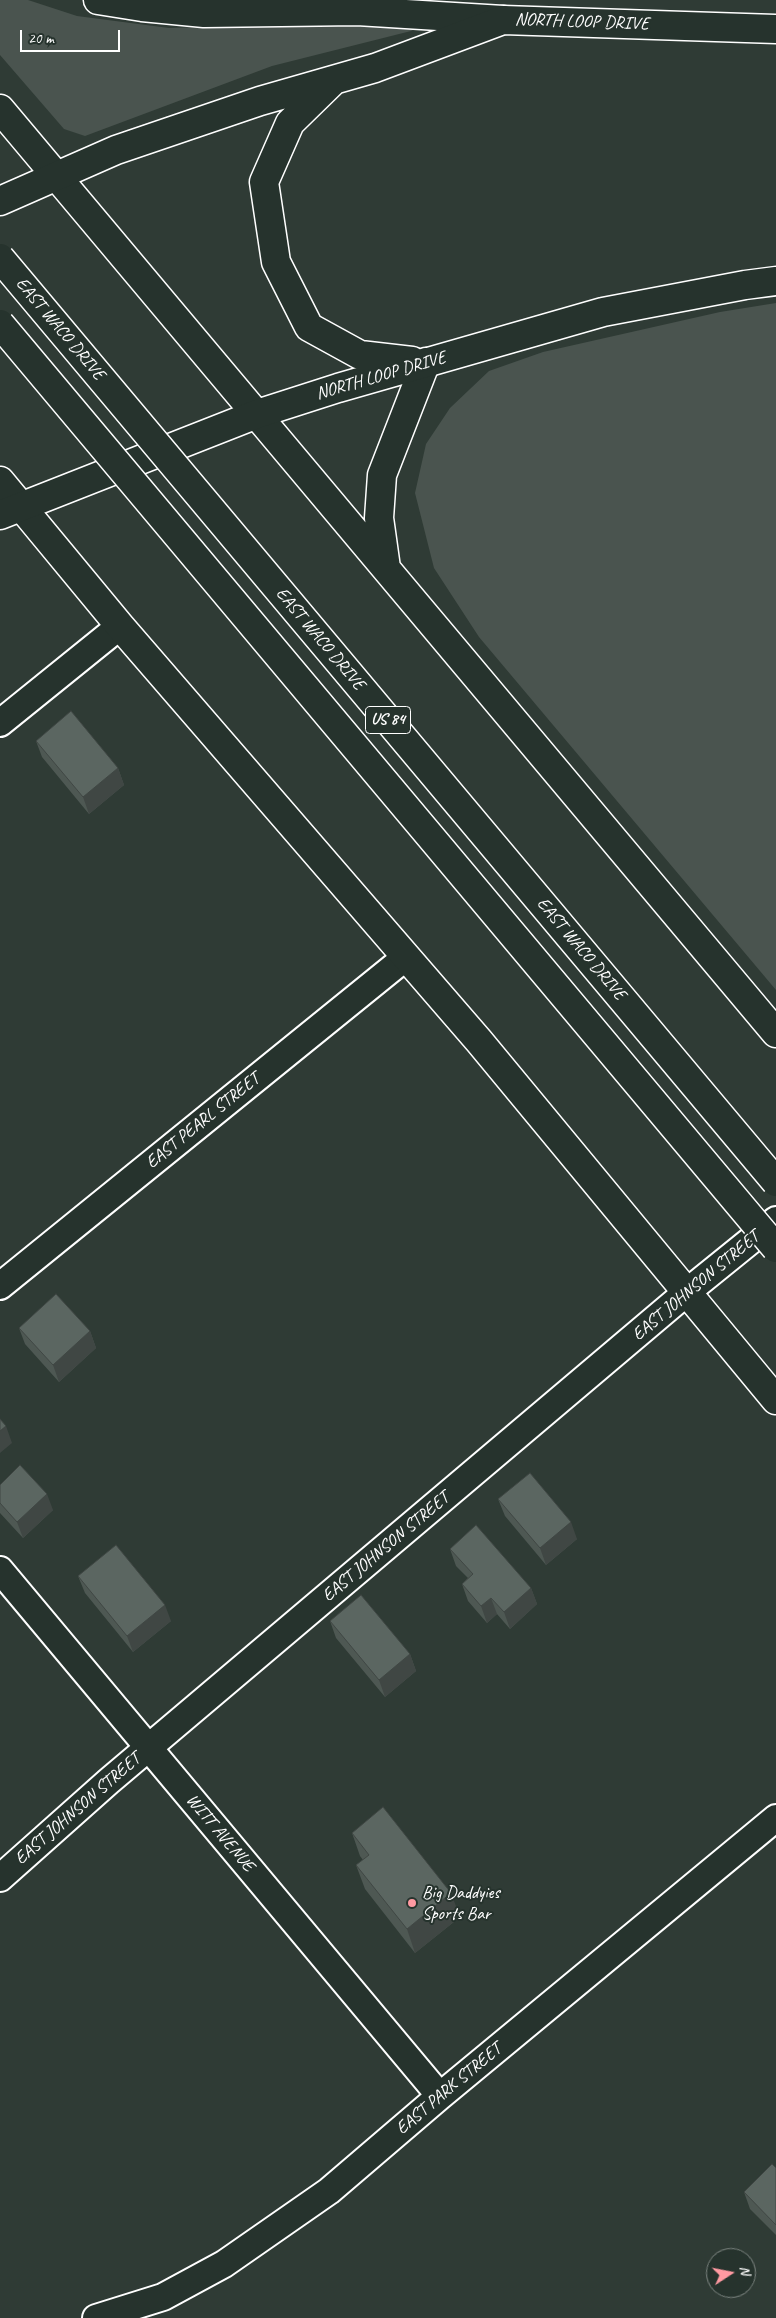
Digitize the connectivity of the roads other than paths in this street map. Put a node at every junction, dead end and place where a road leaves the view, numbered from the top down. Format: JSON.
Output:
{"nodes":[{"id":1,"x":98,"y":0,"type":"edge"},
{"id":2,"x":504,"y":20,"type":"junction"},
{"id":3,"x":776,"y":29,"type":"edge"},
{"id":4,"x":336,"y":78,"type":"junction"},
{"id":5,"x":0,"y":109,"type":"edge"},
{"id":6,"x":57,"y":176,"type":"junction"},
{"id":7,"x":0,"y":201,"type":"edge"},
{"id":8,"x":0,"y":258,"type":"edge"},
{"id":9,"x":776,"y":281,"type":"edge"},
{"id":10,"x":0,"y":324,"type":"edge"},
{"id":11,"x":426,"y":362,"type":"junction"},
{"id":12,"x":257,"y":414,"type":"junction"},
{"id":13,"x":0,"y":481,"type":"edge"},
{"id":14,"x":11,"y":510,"type":"edge"},
{"id":15,"x":386,"y":568,"type":"junction"},
{"id":16,"x":120,"y":626,"type":"junction"},
{"id":17,"x":0,"y":724,"type":"edge"},
{"id":18,"x":406,"y":957,"type":"junction"},
{"id":19,"x":776,"y":1033,"type":"edge"},
{"id":20,"x":776,"y":1182,"type":"edge"},
{"id":21,"x":776,"y":1220,"type":"edge"},
{"id":22,"x":776,"y":1248,"type":"edge"},
{"id":23,"x":0,"y":1286,"type":"edge"},
{"id":24,"x":687,"y":1292,"type":"junction"},
{"id":25,"x":776,"y":1400,"type":"edge"},
{"id":26,"x":0,"y":1570,"type":"edge"},
{"id":27,"x":148,"y":1747,"type":"junction"},
{"id":28,"x":776,"y":1818,"type":"edge"},
{"id":29,"x":0,"y":1878,"type":"edge"},
{"id":30,"x":440,"y":2096,"type":"junction"},
{"id":31,"x":96,"y":2318,"type":"edge"}],
"edges":[{"from":1,"to":2,"type":"main road"},
{"from":2,"to":3,"type":"main road","name":"NORTH LOOP DRIVE"},
{"from":2,"to":4,"type":"main road","name":"NORTH LOOP DRIVE"},
{"from":4,"to":6,"type":"main road","name":"NORTH LOOP DRIVE"},
{"from":4,"to":11,"type":"main road"},
{"from":5,"to":6,"type":"main road"},
{"from":6,"to":7,"type":"main road","name":"NORTH LOOP DRIVE"},
{"from":6,"to":12,"type":"main road"},
{"from":8,"to":20,"type":"main road","name":"EAST WACO DRIVE","number":"US 84","bridge":true},
{"from":9,"to":11,"type":"main road","name":"NORTH LOOP DRIVE"},
{"from":10,"to":22,"type":"main road","number":"US 84","bridge":true},
{"from":11,"to":12,"type":"main road","name":"NORTH LOOP DRIVE"},
{"from":11,"to":15,"type":"main road"},
{"from":12,"to":14,"type":"main road","name":"NORTH LOOP DRIVE"},
{"from":12,"to":15,"type":"main road"},
{"from":13,"to":14,"type":"main road"},
{"from":14,"to":16,"type":"main road"},
{"from":15,"to":19,"type":"main road"},
{"from":16,"to":17,"type":"street"},
{"from":16,"to":18,"type":"main road"},
{"from":18,"to":23,"type":"street","name":"EAST PEARL STREET"},
{"from":18,"to":24,"type":"main road"},
{"from":21,"to":24,"type":"street","name":"EAST JOHNSON STREET"},
{"from":24,"to":25,"type":"main road"},
{"from":24,"to":27,"type":"street","name":"EAST JOHNSON STREET"},
{"from":26,"to":27,"type":"street","name":"WITT AVENUE"},
{"from":27,"to":29,"type":"street","name":"EAST JOHNSON STREET"},
{"from":27,"to":30,"type":"street","name":"WITT AVENUE"},
{"from":28,"to":30,"type":"street","name":"EAST PARK STREET"},
{"from":30,"to":31,"type":"street","name":"EAST PARK STREET"}]}
